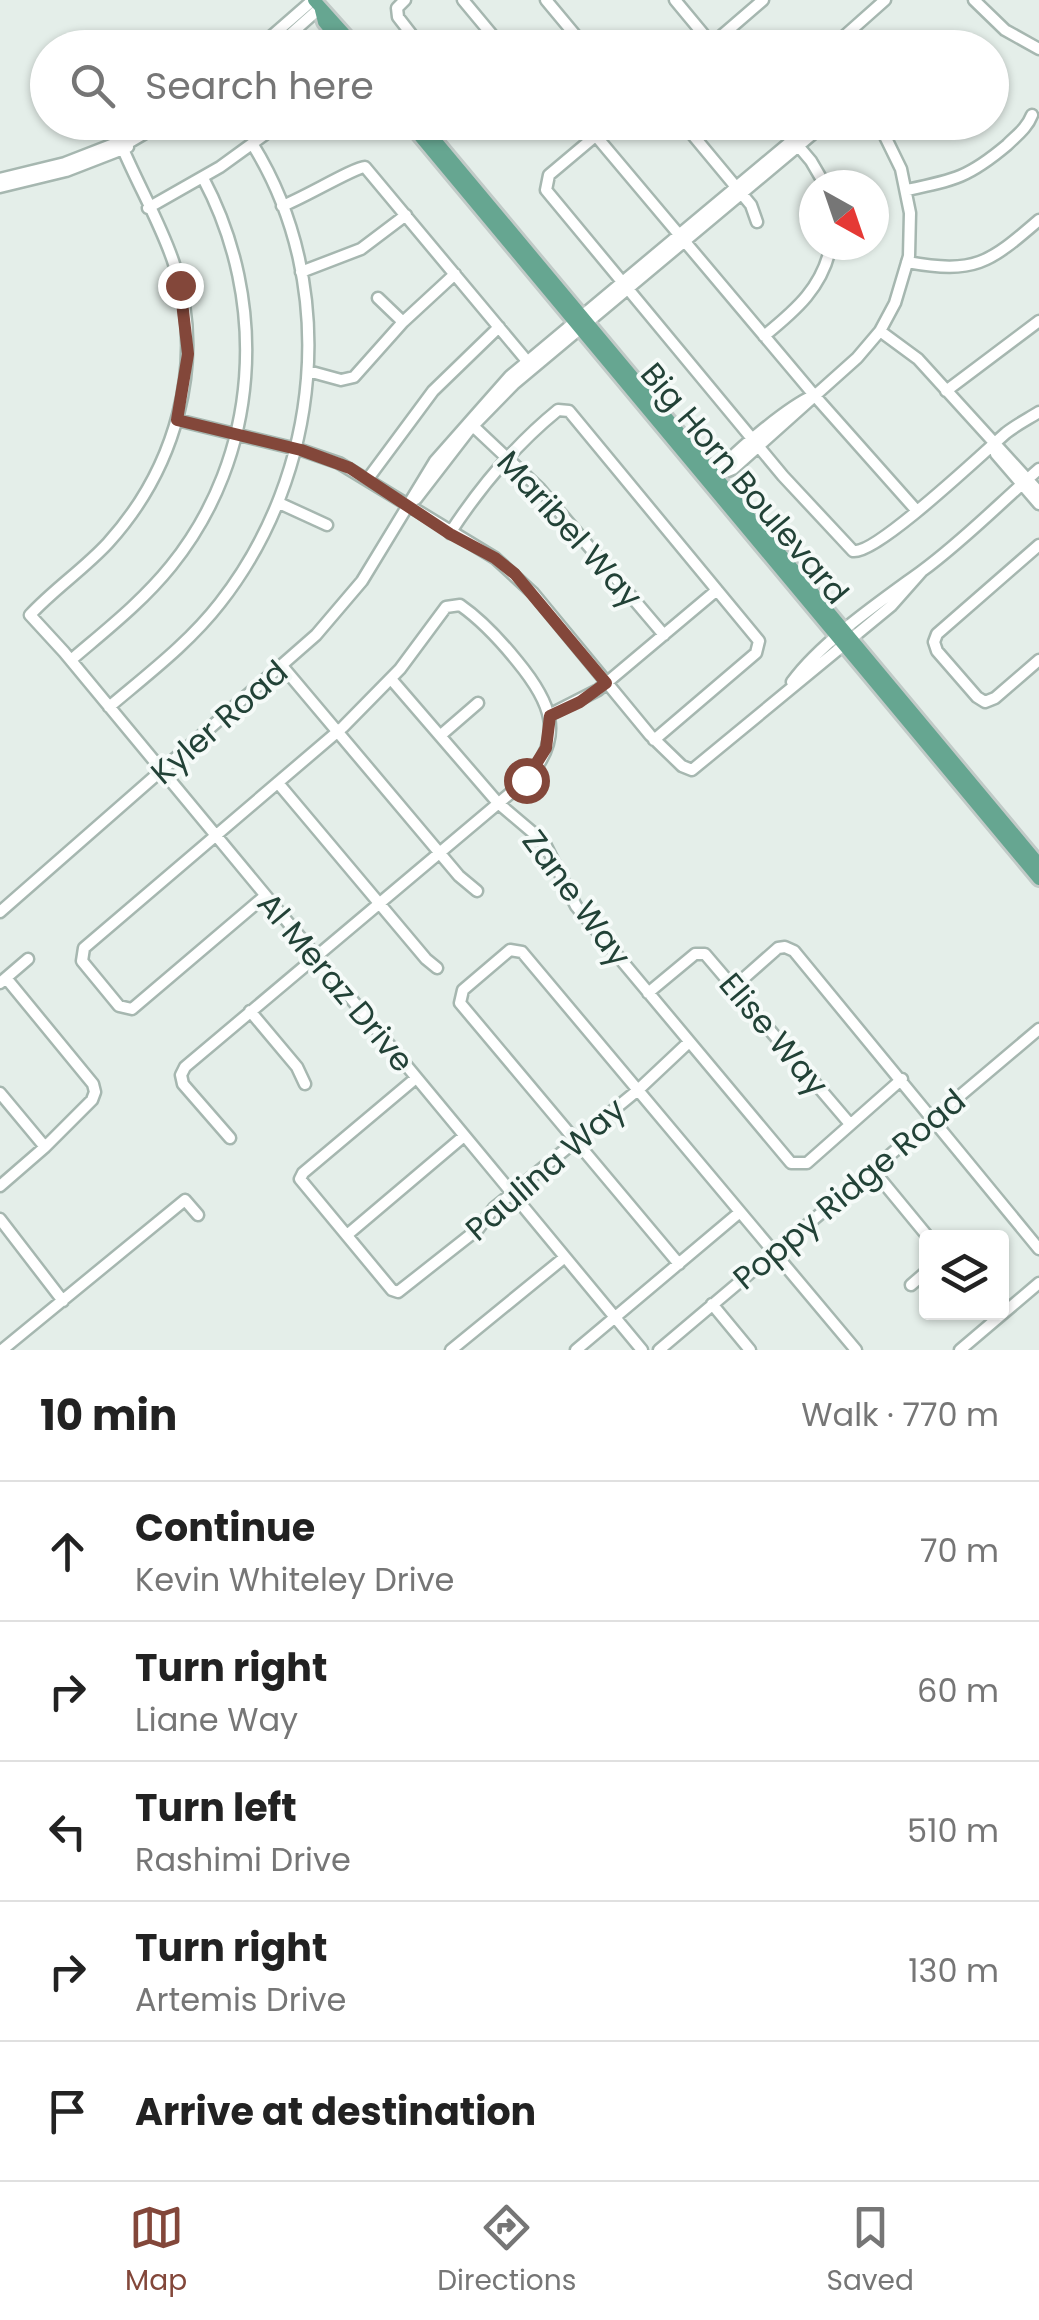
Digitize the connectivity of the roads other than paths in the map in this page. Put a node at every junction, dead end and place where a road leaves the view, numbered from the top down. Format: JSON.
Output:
{"nodes":[{"id":1,"x":405,"y":0,"type":"edge"},
{"id":2,"x":464,"y":0,"type":"edge"},
{"id":3,"x":546,"y":0,"type":"edge"},
{"id":4,"x":675,"y":0,"type":"edge"},
{"id":5,"x":763,"y":0,"type":"edge"},
{"id":6,"x":974,"y":0,"type":"edge"},
{"id":7,"x":319,"y":2,"type":"edge"},
{"id":8,"x":880,"y":2,"type":"edge"},
{"id":9,"x":282,"y":30,"type":"edge"},
{"id":10,"x":292,"y":30,"type":"edge"},
{"id":11,"x":331,"y":30,"type":"edge"},
{"id":12,"x":342,"y":30,"type":"edge"},
{"id":13,"x":408,"y":30,"type":"edge"},
{"id":14,"x":488,"y":30,"type":"edge"},
{"id":15,"x":571,"y":30,"type":"edge"},
{"id":16,"x":700,"y":30,"type":"edge"},
{"id":17,"x":731,"y":30,"type":"edge"},
{"id":18,"x":850,"y":30,"type":"edge"},
{"id":19,"x":1006,"y":30,"type":"edge"},
{"id":20,"x":1009,"y":32,"type":"edge"},
{"id":21,"x":1039,"y":50,"type":"edge"},
{"id":22,"x":1032,"y":115,"type":"dead end"},
{"id":23,"x":122,"y":140,"type":"edge"},
{"id":24,"x":133,"y":140,"type":"edge"},
{"id":25,"x":141,"y":140,"type":"edge"},
{"id":26,"x":259,"y":140,"type":"edge"},
{"id":27,"x":424,"y":140,"type":"edge"},
{"id":28,"x":434,"y":140,"type":"edge"},
{"id":29,"x":591,"y":140,"type":"edge"},
{"id":30,"x":599,"y":140,"type":"edge"},
{"id":31,"x":697,"y":140,"type":"edge"},
{"id":32,"x":793,"y":140,"type":"edge"},
{"id":33,"x":799,"y":140,"type":"edge"},
{"id":34,"x":800,"y":140,"type":"edge"},
{"id":35,"x":888,"y":140,"type":"edge"},
{"id":36,"x":796,"y":143,"type":"junction"},
{"id":37,"x":253,"y":145,"type":"junction"},
{"id":38,"x":123,"y":150,"type":"junction"},
{"id":39,"x":814,"y":170,"type":"edge"},
{"id":40,"x":203,"y":178,"type":"junction"},
{"id":41,"x":0,"y":179,"type":"edge"},
{"id":42,"x":0,"y":186,"type":"edge"},
{"id":43,"x":739,"y":190,"type":"junction"},
{"id":44,"x":907,"y":190,"type":"junction"},
{"id":45,"x":282,"y":206,"type":"junction"},
{"id":46,"x":148,"y":208,"type":"junction"},
{"id":47,"x":406,"y":215,"type":"junction"},
{"id":48,"x":1039,"y":220,"type":"edge"},
{"id":49,"x":757,"y":222,"type":"dead end"},
{"id":50,"x":682,"y":238,"type":"junction"},
{"id":51,"x":827,"y":260,"type":"edge"},
{"id":52,"x":908,"y":262,"type":"junction"},
{"id":53,"x":300,"y":272,"type":"junction"},
{"id":54,"x":455,"y":274,"type":"junction"},
{"id":55,"x":624,"y":285,"type":"junction"},
{"id":56,"x":378,"y":298,"type":"dead end"},
{"id":57,"x":1039,"y":321,"type":"edge"},
{"id":58,"x":403,"y":322,"type":"junction"},
{"id":59,"x":581,"y":322,"type":"junction"},
{"id":60,"x":499,"y":327,"type":"junction"},
{"id":61,"x":880,"y":331,"type":"junction"},
{"id":62,"x":764,"y":336,"type":"junction"},
{"id":63,"x":527,"y":361,"type":"junction"},
{"id":64,"x":308,"y":372,"type":"junction"},
{"id":65,"x":946,"y":391,"type":"junction"},
{"id":66,"x":814,"y":396,"type":"junction"},
{"id":67,"x":1039,"y":412,"type":"edge"},
{"id":68,"x":177,"y":420,"type":"junction"},
{"id":69,"x":473,"y":426,"type":"junction"},
{"id":70,"x":236,"y":434,"type":"junction"},
{"id":71,"x":756,"y":443,"type":"junction"},
{"id":72,"x":993,"y":445,"type":"junction"},
{"id":73,"x":298,"y":449,"type":"junction"},
{"id":74,"x":508,"y":457,"type":"junction"},
{"id":75,"x":1039,"y":469,"type":"edge"},
{"id":76,"x":716,"y":476,"type":"junction"},
{"id":77,"x":367,"y":480,"type":"junction"},
{"id":78,"x":1025,"y":482,"type":"junction"},
{"id":79,"x":1039,"y":492,"type":"edge"},
{"id":80,"x":279,"y":503,"type":"junction"},
{"id":81,"x":1039,"y":504,"type":"edge"},
{"id":82,"x":408,"y":507,"type":"junction"},
{"id":83,"x":917,"y":511,"type":"junction"},
{"id":84,"x":327,"y":525,"type":"dead end"},
{"id":85,"x":450,"y":534,"type":"junction"},
{"id":86,"x":1039,"y":546,"type":"edge"},
{"id":87,"x":718,"y":590,"type":"junction"},
{"id":88,"x":664,"y":635,"type":"junction"},
{"id":89,"x":845,"y":638,"type":"junction"},
{"id":90,"x":70,"y":660,"type":"junction"},
{"id":91,"x":1039,"y":660,"type":"edge"},
{"id":92,"x":283,"y":667,"type":"junction"},
{"id":93,"x":391,"y":679,"type":"junction"},
{"id":94,"x":606,"y":683,"type":"junction"},
{"id":95,"x":478,"y":703,"type":"dead end"},
{"id":96,"x":110,"y":707,"type":"junction"},
{"id":97,"x":550,"y":716,"type":"junction"},
{"id":98,"x":338,"y":732,"type":"junction"},
{"id":99,"x":441,"y":735,"type":"junction"},
{"id":100,"x":654,"y":740,"type":"junction"},
{"id":101,"x":162,"y":772,"type":"junction"},
{"id":102,"x":278,"y":783,"type":"junction"},
{"id":103,"x":498,"y":803,"type":"junction"},
{"id":104,"x":215,"y":836,"type":"junction"},
{"id":105,"x":439,"y":853,"type":"junction"},
{"id":106,"x":1039,"y":864,"type":"edge"},
{"id":107,"x":1039,"y":879,"type":"edge"},
{"id":108,"x":477,"y":891,"type":"dead end"},
{"id":109,"x":265,"y":896,"type":"junction"},
{"id":110,"x":379,"y":903,"type":"junction"},
{"id":111,"x":0,"y":912,"type":"edge"},
{"id":112,"x":316,"y":957,"type":"junction"},
{"id":113,"x":28,"y":959,"type":"dead end"},
{"id":114,"x":437,"y":968,"type":"dead end"},
{"id":115,"x":3,"y":981,"type":"edge"},
{"id":116,"x":735,"y":986,"type":"junction"},
{"id":117,"x":648,"y":993,"type":"junction"},
{"id":118,"x":250,"y":1012,"type":"junction"},
{"id":119,"x":1039,"y":1029,"type":"edge"},
{"id":120,"x":688,"y":1042,"type":"junction"},
{"id":121,"x":416,"y":1078,"type":"junction"},
{"id":122,"x":902,"y":1080,"type":"junction"},
{"id":123,"x":304,"y":1084,"type":"dead end"},
{"id":124,"x":638,"y":1090,"type":"junction"},
{"id":125,"x":0,"y":1093,"type":"edge"},
{"id":126,"x":932,"y":1120,"type":"junction"},
{"id":127,"x":850,"y":1124,"type":"junction"},
{"id":128,"x":464,"y":1136,"type":"junction"},
{"id":129,"x":230,"y":1138,"type":"dead end"},
{"id":130,"x":576,"y":1141,"type":"junction"},
{"id":131,"x":45,"y":1147,"type":"junction"},
{"id":132,"x":873,"y":1170,"type":"junction"},
{"id":133,"x":0,"y":1186,"type":"edge"},
{"id":134,"x":512,"y":1194,"type":"junction"},
{"id":135,"x":740,"y":1212,"type":"junction"},
{"id":136,"x":198,"y":1215,"type":"dead end"},
{"id":137,"x":0,"y":1219,"type":"edge"},
{"id":138,"x":922,"y":1230,"type":"edge"},
{"id":139,"x":347,"y":1235,"type":"junction"},
{"id":140,"x":1039,"y":1249,"type":"edge"},
{"id":141,"x":774,"y":1252,"type":"junction"},
{"id":142,"x":565,"y":1257,"type":"junction"},
{"id":143,"x":679,"y":1264,"type":"junction"},
{"id":144,"x":919,"y":1278,"type":"edge"},
{"id":145,"x":1039,"y":1283,"type":"edge"},
{"id":146,"x":911,"y":1284,"type":"dead end"},
{"id":147,"x":63,"y":1300,"type":"junction"},
{"id":148,"x":712,"y":1304,"type":"junction"},
{"id":149,"x":1009,"y":1305,"type":"edge"},
{"id":150,"x":615,"y":1318,"type":"junction"},
{"id":151,"x":990,"y":1320,"type":"edge"},
{"id":152,"x":2,"y":1350,"type":"edge"},
{"id":153,"x":451,"y":1350,"type":"edge"},
{"id":154,"x":576,"y":1350,"type":"edge"},
{"id":155,"x":642,"y":1350,"type":"edge"},
{"id":156,"x":659,"y":1350,"type":"edge"},
{"id":157,"x":750,"y":1350,"type":"edge"},
{"id":158,"x":856,"y":1350,"type":"edge"},
{"id":159,"x":960,"y":1350,"type":"edge"}],
"edges":[{"from":1,"to":13,"type":"street"},
{"from":2,"to":14,"type":"street"},
{"from":3,"to":15,"type":"street"},
{"from":4,"to":16,"type":"street"},
{"from":5,"to":17,"type":"street"},
{"from":6,"to":19,"type":"street"},
{"from":7,"to":9,"type":"street"},
{"from":7,"to":10,"type":"street"},
{"from":7,"to":11,"type":"main road"},
{"from":7,"to":12,"type":"main road"},
{"from":8,"to":18,"type":"street"},
{"from":20,"to":21,"type":"street"},
{"from":22,"to":44,"type":"street"},
{"from":23,"to":41,"type":"street"},
{"from":24,"to":38,"type":"street"},
{"from":25,"to":38,"type":"street"},
{"from":26,"to":37,"type":"street"},
{"from":27,"to":59,"type":"main road","name":"Big Horn Boulevard"},
{"from":28,"to":59,"type":"main road","name":"Big Horn Boulevard"},
{"from":29,"to":55,"type":"street"},
{"from":30,"to":50,"type":"street"},
{"from":31,"to":43,"type":"street"},
{"from":32,"to":36,"type":"street"},
{"from":33,"to":36,"type":"street","name":"Kyler Road"},
{"from":34,"to":36,"type":"street","name":"Kyler Road"},
{"from":35,"to":44,"type":"street"},
{"from":36,"to":39,"type":"street"},
{"from":36,"to":43,"type":"street","name":"Kyler Road"},
{"from":37,"to":40,"type":"street"},
{"from":37,"to":45,"type":"street"},
{"from":38,"to":42,"type":"street"},
{"from":38,"to":46,"type":"street"},
{"from":40,"to":46,"type":"street"},
{"from":40,"to":70,"type":"street"},
{"from":43,"to":49,"type":"street"},
{"from":43,"to":50,"type":"street","name":"Kyler Road"},
{"from":44,"to":52,"type":"street"},
{"from":45,"to":47,"type":"street"},
{"from":45,"to":53,"type":"street"},
{"from":46,"to":68,"type":"street"},
{"from":47,"to":53,"type":"street"},
{"from":47,"to":54,"type":"street"},
{"from":48,"to":52,"type":"street"},
{"from":50,"to":55,"type":"street","name":"Kyler Road"},
{"from":50,"to":62,"type":"street"},
{"from":51,"to":62,"type":"street"},
{"from":52,"to":61,"type":"street"},
{"from":53,"to":64,"type":"street"},
{"from":54,"to":58,"type":"street"},
{"from":54,"to":60,"type":"street"},
{"from":55,"to":59,"type":"street","name":"Kyler Road"},
{"from":55,"to":71,"type":"street"},
{"from":56,"to":58,"type":"street"},
{"from":57,"to":65,"type":"street"},
{"from":58,"to":64,"type":"street"},
{"from":59,"to":63,"type":"street","name":"Kyler Road"},
{"from":59,"to":69,"type":"street","name":"Kyler Road"},
{"from":59,"to":76,"type":"main road","name":"Big Horn Boulevard"},
{"from":59,"to":89,"type":"main road","name":"Big Horn Boulevard"},
{"from":60,"to":63,"type":"street"},
{"from":60,"to":77,"type":"street"},
{"from":61,"to":65,"type":"street"},
{"from":61,"to":66,"type":"street"},
{"from":62,"to":66,"type":"street"},
{"from":63,"to":82,"type":"street","name":"Kyler Road"},
{"from":64,"to":73,"type":"street"},
{"from":65,"to":72,"type":"street"},
{"from":66,"to":71,"type":"street"},
{"from":66,"to":83,"type":"street"},
{"from":67,"to":72,"type":"street"},
{"from":68,"to":70,"type":"street"},
{"from":68,"to":90,"type":"street","name":"Al Meraz Drive"},
{"from":69,"to":74,"type":"street","name":"Maribel Way"},
{"from":69,"to":82,"type":"street","name":"Kyler Road"},
{"from":70,"to":73,"type":"street"},
{"from":70,"to":90,"type":"street"},
{"from":71,"to":76,"type":"street"},
{"from":71,"to":83,"type":"street"},
{"from":72,"to":78,"type":"street"},
{"from":72,"to":83,"type":"street"},
{"from":73,"to":77,"type":"street"},
{"from":73,"to":80,"type":"street"},
{"from":74,"to":85,"type":"street"},
{"from":74,"to":87,"type":"street"},
{"from":74,"to":88,"type":"street","name":"Maribel Way"},
{"from":75,"to":78,"type":"street"},
{"from":76,"to":89,"type":"main road","name":"Big Horn Boulevard"},
{"from":77,"to":82,"type":"street"},
{"from":78,"to":79,"type":"street"},
{"from":78,"to":81,"type":"street"},
{"from":78,"to":89,"type":"street"},
{"from":80,"to":84,"type":"street"},
{"from":80,"to":96,"type":"street"},
{"from":82,"to":85,"type":"street"},
{"from":82,"to":92,"type":"street","name":"Kyler Road"},
{"from":85,"to":94,"type":"street"},
{"from":86,"to":91,"type":"street"},
{"from":87,"to":88,"type":"street"},
{"from":87,"to":100,"type":"street"},
{"from":88,"to":94,"type":"street"},
{"from":89,"to":100,"type":"street"},
{"from":89,"to":106,"type":"main road","name":"Big Horn Boulevard"},
{"from":89,"to":107,"type":"main road","name":"Big Horn Boulevard"},
{"from":90,"to":96,"type":"street","name":"Al Meraz Drive"},
{"from":92,"to":98,"type":"street"},
{"from":92,"to":101,"type":"street","name":"Kyler Road"},
{"from":93,"to":97,"type":"street"},
{"from":93,"to":98,"type":"street"},
{"from":93,"to":99,"type":"street","name":"Zane Way"},
{"from":94,"to":97,"type":"street"},
{"from":94,"to":100,"type":"street"},
{"from":95,"to":99,"type":"street"},
{"from":96,"to":101,"type":"street","name":"Al Meraz Drive"},
{"from":97,"to":103,"type":"street"},
{"from":98,"to":102,"type":"street"},
{"from":98,"to":105,"type":"street"},
{"from":99,"to":103,"type":"street","name":"Zane Way"},
{"from":101,"to":104,"type":"street","name":"Al Meraz Drive"},
{"from":101,"to":111,"type":"street","name":"Kyler Road"},
{"from":102,"to":104,"type":"street"},
{"from":102,"to":110,"type":"street"},
{"from":103,"to":105,"type":"street"},
{"from":103,"to":117,"type":"street","name":"Zane Way"},
{"from":104,"to":109,"type":"street","name":"Al Meraz Drive"},
{"from":104,"to":109,"type":"street"},
{"from":105,"to":108,"type":"street"},
{"from":105,"to":110,"type":"street"},
{"from":109,"to":112,"type":"street","name":"Al Meraz Drive"},
{"from":110,"to":112,"type":"street"},
{"from":110,"to":114,"type":"street"},
{"from":112,"to":118,"type":"street"},
{"from":112,"to":121,"type":"street","name":"Al Meraz Drive"},
{"from":113,"to":115,"type":"street"},
{"from":115,"to":131,"type":"street"},
{"from":116,"to":117,"type":"street","name":"Elise Way"},
{"from":116,"to":122,"type":"street"},
{"from":116,"to":127,"type":"street","name":"Elise Way"},
{"from":117,"to":120,"type":"street","name":"Zane Way"},
{"from":118,"to":123,"type":"street"},
{"from":118,"to":129,"type":"street"},
{"from":119,"to":126,"type":"street","name":"Poppy Ridge Road"},
{"from":120,"to":124,"type":"street","name":"Paulina Way"},
{"from":120,"to":127,"type":"street","name":"Zane Way"},
{"from":121,"to":128,"type":"street","name":"Al Meraz Drive"},
{"from":121,"to":139,"type":"street"},
{"from":122,"to":126,"type":"street"},
{"from":122,"to":127,"type":"street"},
{"from":124,"to":130,"type":"street","name":"Paulina Way"},
{"from":124,"to":130,"type":"street"},
{"from":124,"to":135,"type":"street"},
{"from":125,"to":131,"type":"street"},
{"from":126,"to":132,"type":"street","name":"Poppy Ridge Road"},
{"from":126,"to":140,"type":"street"},
{"from":128,"to":134,"type":"street","name":"Al Meraz Drive"},
{"from":128,"to":139,"type":"street"},
{"from":130,"to":134,"type":"street","name":"Paulina Way"},
{"from":130,"to":143,"type":"street"},
{"from":131,"to":133,"type":"street"},
{"from":132,"to":138,"type":"street"},
{"from":132,"to":141,"type":"street","name":"Poppy Ridge Road"},
{"from":134,"to":139,"type":"street","name":"Paulina Way"},
{"from":134,"to":142,"type":"street","name":"Al Meraz Drive"},
{"from":135,"to":141,"type":"street"},
{"from":135,"to":143,"type":"street"},
{"from":136,"to":147,"type":"street"},
{"from":137,"to":147,"type":"street"},
{"from":141,"to":148,"type":"street","name":"Poppy Ridge Road"},
{"from":141,"to":158,"type":"street"},
{"from":142,"to":150,"type":"street","name":"Al Meraz Drive"},
{"from":142,"to":153,"type":"street"},
{"from":143,"to":150,"type":"street"},
{"from":144,"to":146,"type":"street"},
{"from":145,"to":149,"type":"street"},
{"from":147,"to":152,"type":"street"},
{"from":148,"to":156,"type":"street","name":"Poppy Ridge Road"},
{"from":148,"to":157,"type":"street"},
{"from":150,"to":154,"type":"street"},
{"from":150,"to":155,"type":"street","name":"Al Meraz Drive"},
{"from":151,"to":159,"type":"street"}]}
